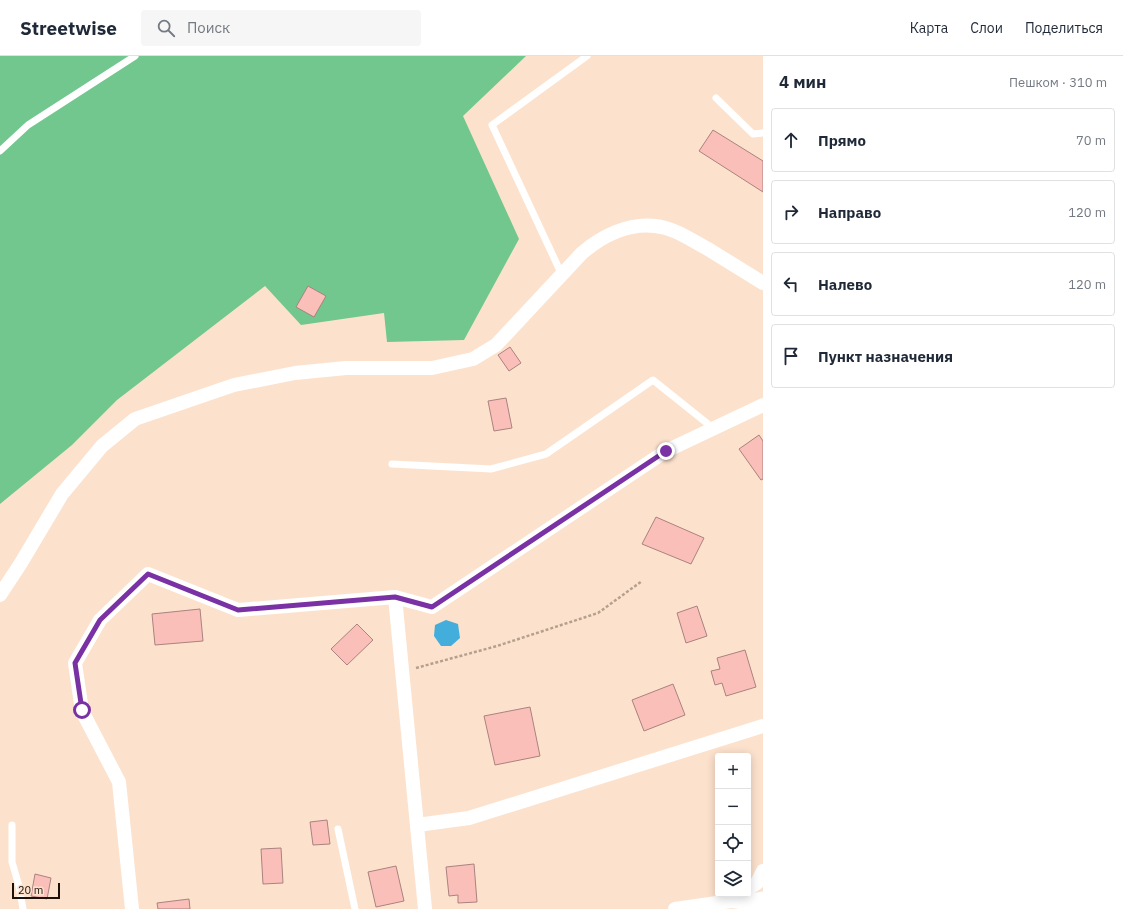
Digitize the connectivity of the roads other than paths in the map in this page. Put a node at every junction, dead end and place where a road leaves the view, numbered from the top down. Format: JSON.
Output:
{"nodes":[{"id":1,"x":136,"y":56,"type":"edge"},
{"id":2,"x":587,"y":56,"type":"edge"},
{"id":3,"x":716,"y":98,"type":"dead end"},
{"id":4,"x":763,"y":133,"type":"edge"},
{"id":5,"x":0,"y":151,"type":"edge"},
{"id":6,"x":562,"y":275,"type":"junction"},
{"id":7,"x":763,"y":283,"type":"edge"},
{"id":8,"x":763,"y":405,"type":"edge"},
{"id":9,"x":713,"y":428,"type":"junction"},
{"id":10,"x":392,"y":464,"type":"dead end"},
{"id":11,"x":0,"y":595,"type":"edge"},
{"id":12,"x":395,"y":597,"type":"junction"},
{"id":13,"x":763,"y":726,"type":"edge"},
{"id":14,"x":12,"y":825,"type":"dead end"},
{"id":15,"x":417,"y":825,"type":"junction"},
{"id":16,"x":338,"y":829,"type":"dead end"},
{"id":17,"x":763,"y":871,"type":"edge"},
{"id":18,"x":751,"y":887,"type":"edge"},
{"id":19,"x":763,"y":895,"type":"edge"},
{"id":20,"x":751,"y":896,"type":"edge"},
{"id":21,"x":736,"y":897,"type":"edge"},
{"id":22,"x":763,"y":904,"type":"edge"},
{"id":23,"x":23,"y":909,"type":"edge"},
{"id":24,"x":132,"y":909,"type":"edge"},
{"id":25,"x":354,"y":909,"type":"edge"},
{"id":26,"x":425,"y":909,"type":"edge"},
{"id":27,"x":675,"y":909,"type":"edge"}],
"edges":[{"from":1,"to":5,"type":"lane"},
{"from":2,"to":6,"type":"lane"},
{"from":3,"to":4,"type":"lane"},
{"from":6,"to":7,"type":"street"},
{"from":6,"to":11,"type":"street"},
{"from":8,"to":9,"type":"street"},
{"from":9,"to":10,"type":"lane"},
{"from":9,"to":12,"type":"street"},
{"from":12,"to":15,"type":"street"},
{"from":12,"to":24,"type":"street"},
{"from":13,"to":15,"type":"street"},
{"from":14,"to":23,"type":"lane"},
{"from":15,"to":26,"type":"street"},
{"from":16,"to":25,"type":"lane"},
{"from":17,"to":18,"type":"street"},
{"from":19,"to":20,"type":"lane"},
{"from":21,"to":22,"type":"street"},
{"from":21,"to":27,"type":"street"}]}
